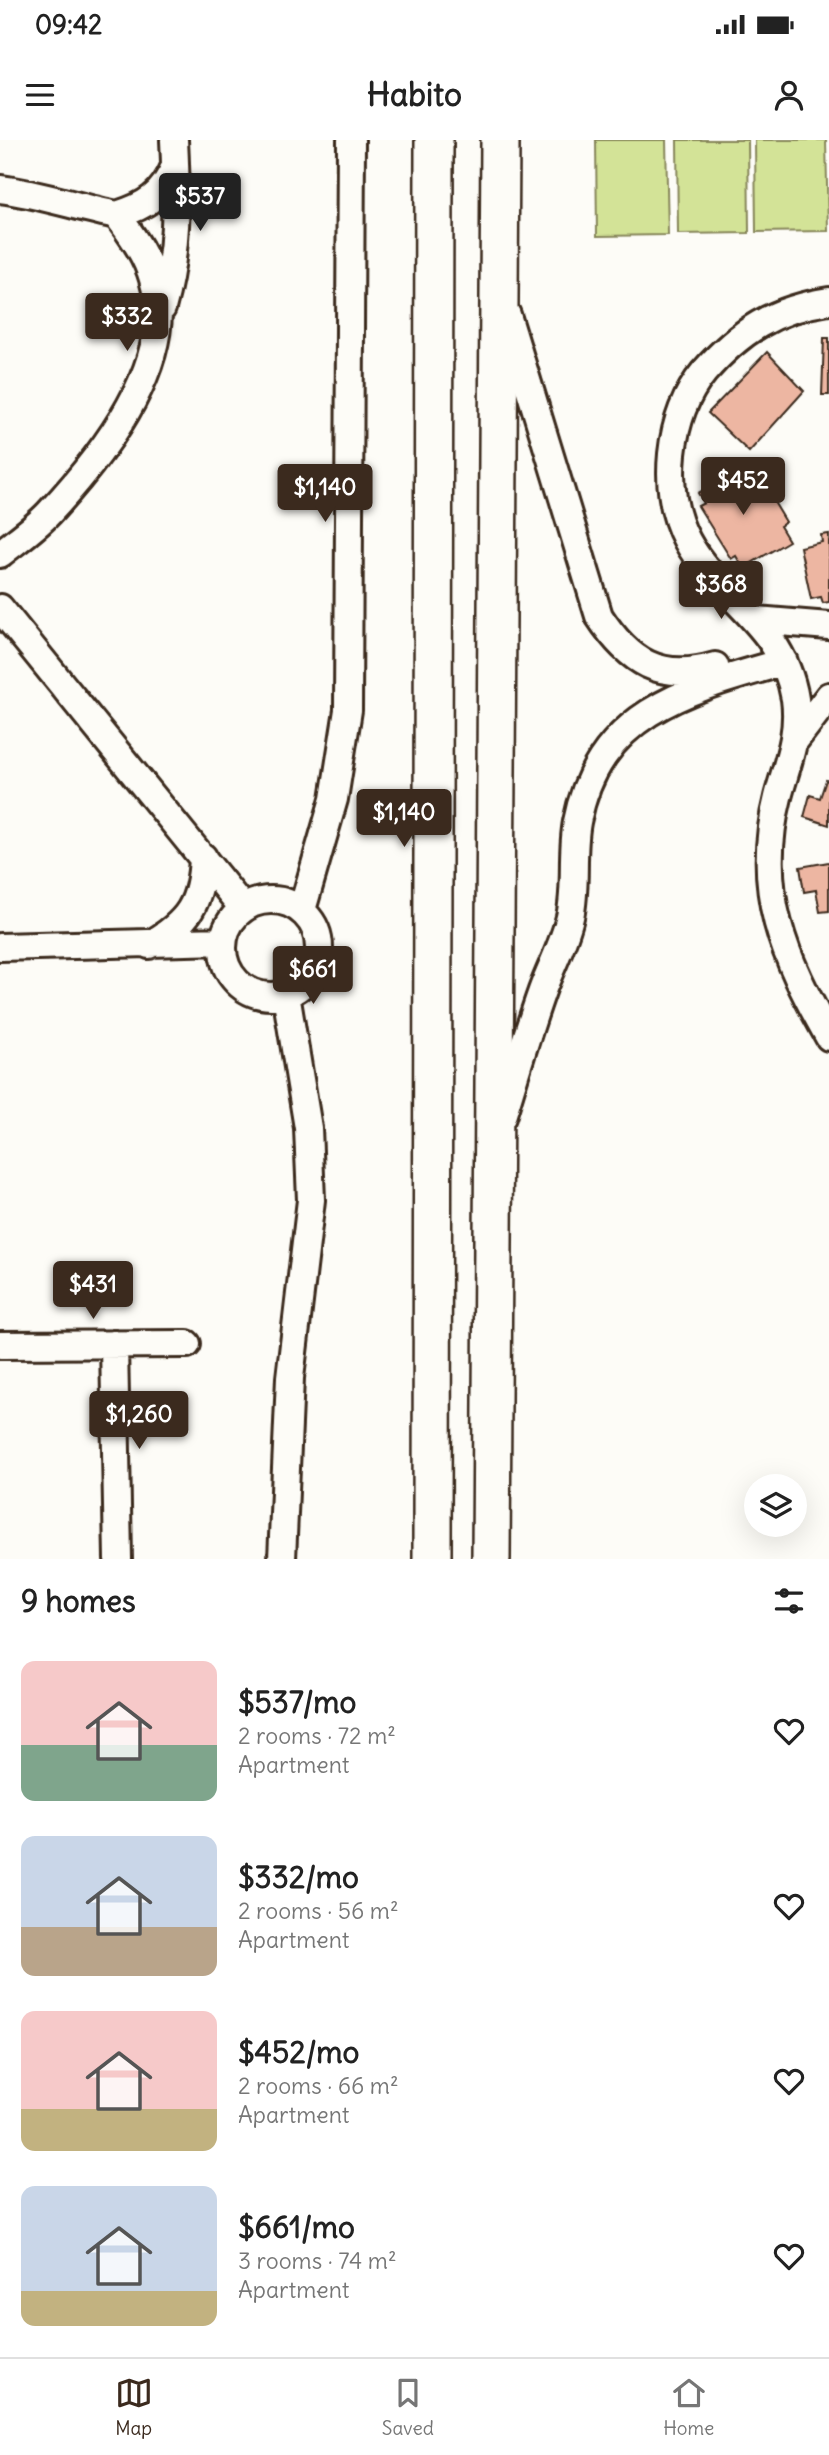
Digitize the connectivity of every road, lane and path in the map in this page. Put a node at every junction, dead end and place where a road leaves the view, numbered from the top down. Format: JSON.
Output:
{"nodes":[{"id":1,"x":351,"y":140,"type":"edge"},
{"id":2,"x":434,"y":140,"type":"edge"},
{"id":3,"x":500,"y":140,"type":"edge"},
{"id":4,"x":174,"y":153,"type":"edge"},
{"id":5,"x":0,"y":189,"type":"edge"},
{"id":6,"x":117,"y":215,"type":"junction"},
{"id":7,"x":500,"y":293,"type":"junction"},
{"id":8,"x":829,"y":300,"type":"edge"},
{"id":9,"x":158,"y":319,"type":"junction"},
{"id":10,"x":0,"y":554,"type":"edge"},
{"id":11,"x":0,"y":608,"type":"edge"},
{"id":12,"x":756,"y":620,"type":"junction"},
{"id":13,"x":829,"y":626,"type":"edge"},
{"id":14,"x":780,"y":655,"type":"junction"},
{"id":15,"x":674,"y":685,"type":"junction"},
{"id":16,"x":829,"y":696,"type":"edge"},
{"id":17,"x":796,"y":739,"type":"junction"},
{"id":18,"x":203,"y":857,"type":"junction"},
{"id":19,"x":243,"y":908,"type":"junction"},
{"id":20,"x":302,"y":910,"type":"junction"},
{"id":21,"x":223,"y":941,"type":"junction"},
{"id":22,"x":148,"y":945,"type":"junction"},
{"id":23,"x":0,"y":947,"type":"edge"},
{"id":24,"x":286,"y":994,"type":"junction"},
{"id":25,"x":829,"y":1037,"type":"edge"},
{"id":26,"x":495,"y":1139,"type":"junction"},
{"id":27,"x":114,"y":1344,"type":"junction"},
{"id":28,"x":187,"y":1344,"type":"dead end"},
{"id":29,"x":0,"y":1345,"type":"edge"},
{"id":30,"x":118,"y":1559,"type":"edge"},
{"id":31,"x":282,"y":1559,"type":"edge"},
{"id":32,"x":432,"y":1559,"type":"edge"},
{"id":33,"x":491,"y":1559,"type":"edge"}],
"edges":[{"from":1,"to":20,"type":"street"},
{"from":2,"to":32,"type":"main road"},
{"from":3,"to":7,"type":"main road"},
{"from":4,"to":6,"type":"street"},
{"from":4,"to":9,"type":"street"},
{"from":5,"to":6,"type":"street"},
{"from":6,"to":9,"type":"street"},
{"from":7,"to":15,"type":"street"},
{"from":7,"to":26,"type":"main road"},
{"from":8,"to":12,"type":"street"},
{"from":9,"to":10,"type":"street"},
{"from":11,"to":18,"type":"street"},
{"from":12,"to":13,"type":"street"},
{"from":12,"to":14,"type":"street"},
{"from":14,"to":15,"type":"street"},
{"from":14,"to":17,"type":"street"},
{"from":15,"to":26,"type":"street"},
{"from":16,"to":17,"type":"street"},
{"from":17,"to":25,"type":"street"},
{"from":18,"to":19,"type":"street"},
{"from":18,"to":22,"type":"street"},
{"from":19,"to":20,"type":"street"},
{"from":19,"to":21,"type":"street"},
{"from":20,"to":24,"type":"street"},
{"from":21,"to":22,"type":"street"},
{"from":21,"to":24,"type":"street"},
{"from":22,"to":23,"type":"street"},
{"from":24,"to":31,"type":"street"},
{"from":26,"to":33,"type":"main road"},
{"from":27,"to":28,"type":"street"},
{"from":27,"to":29,"type":"street"},
{"from":27,"to":30,"type":"street"}]}
